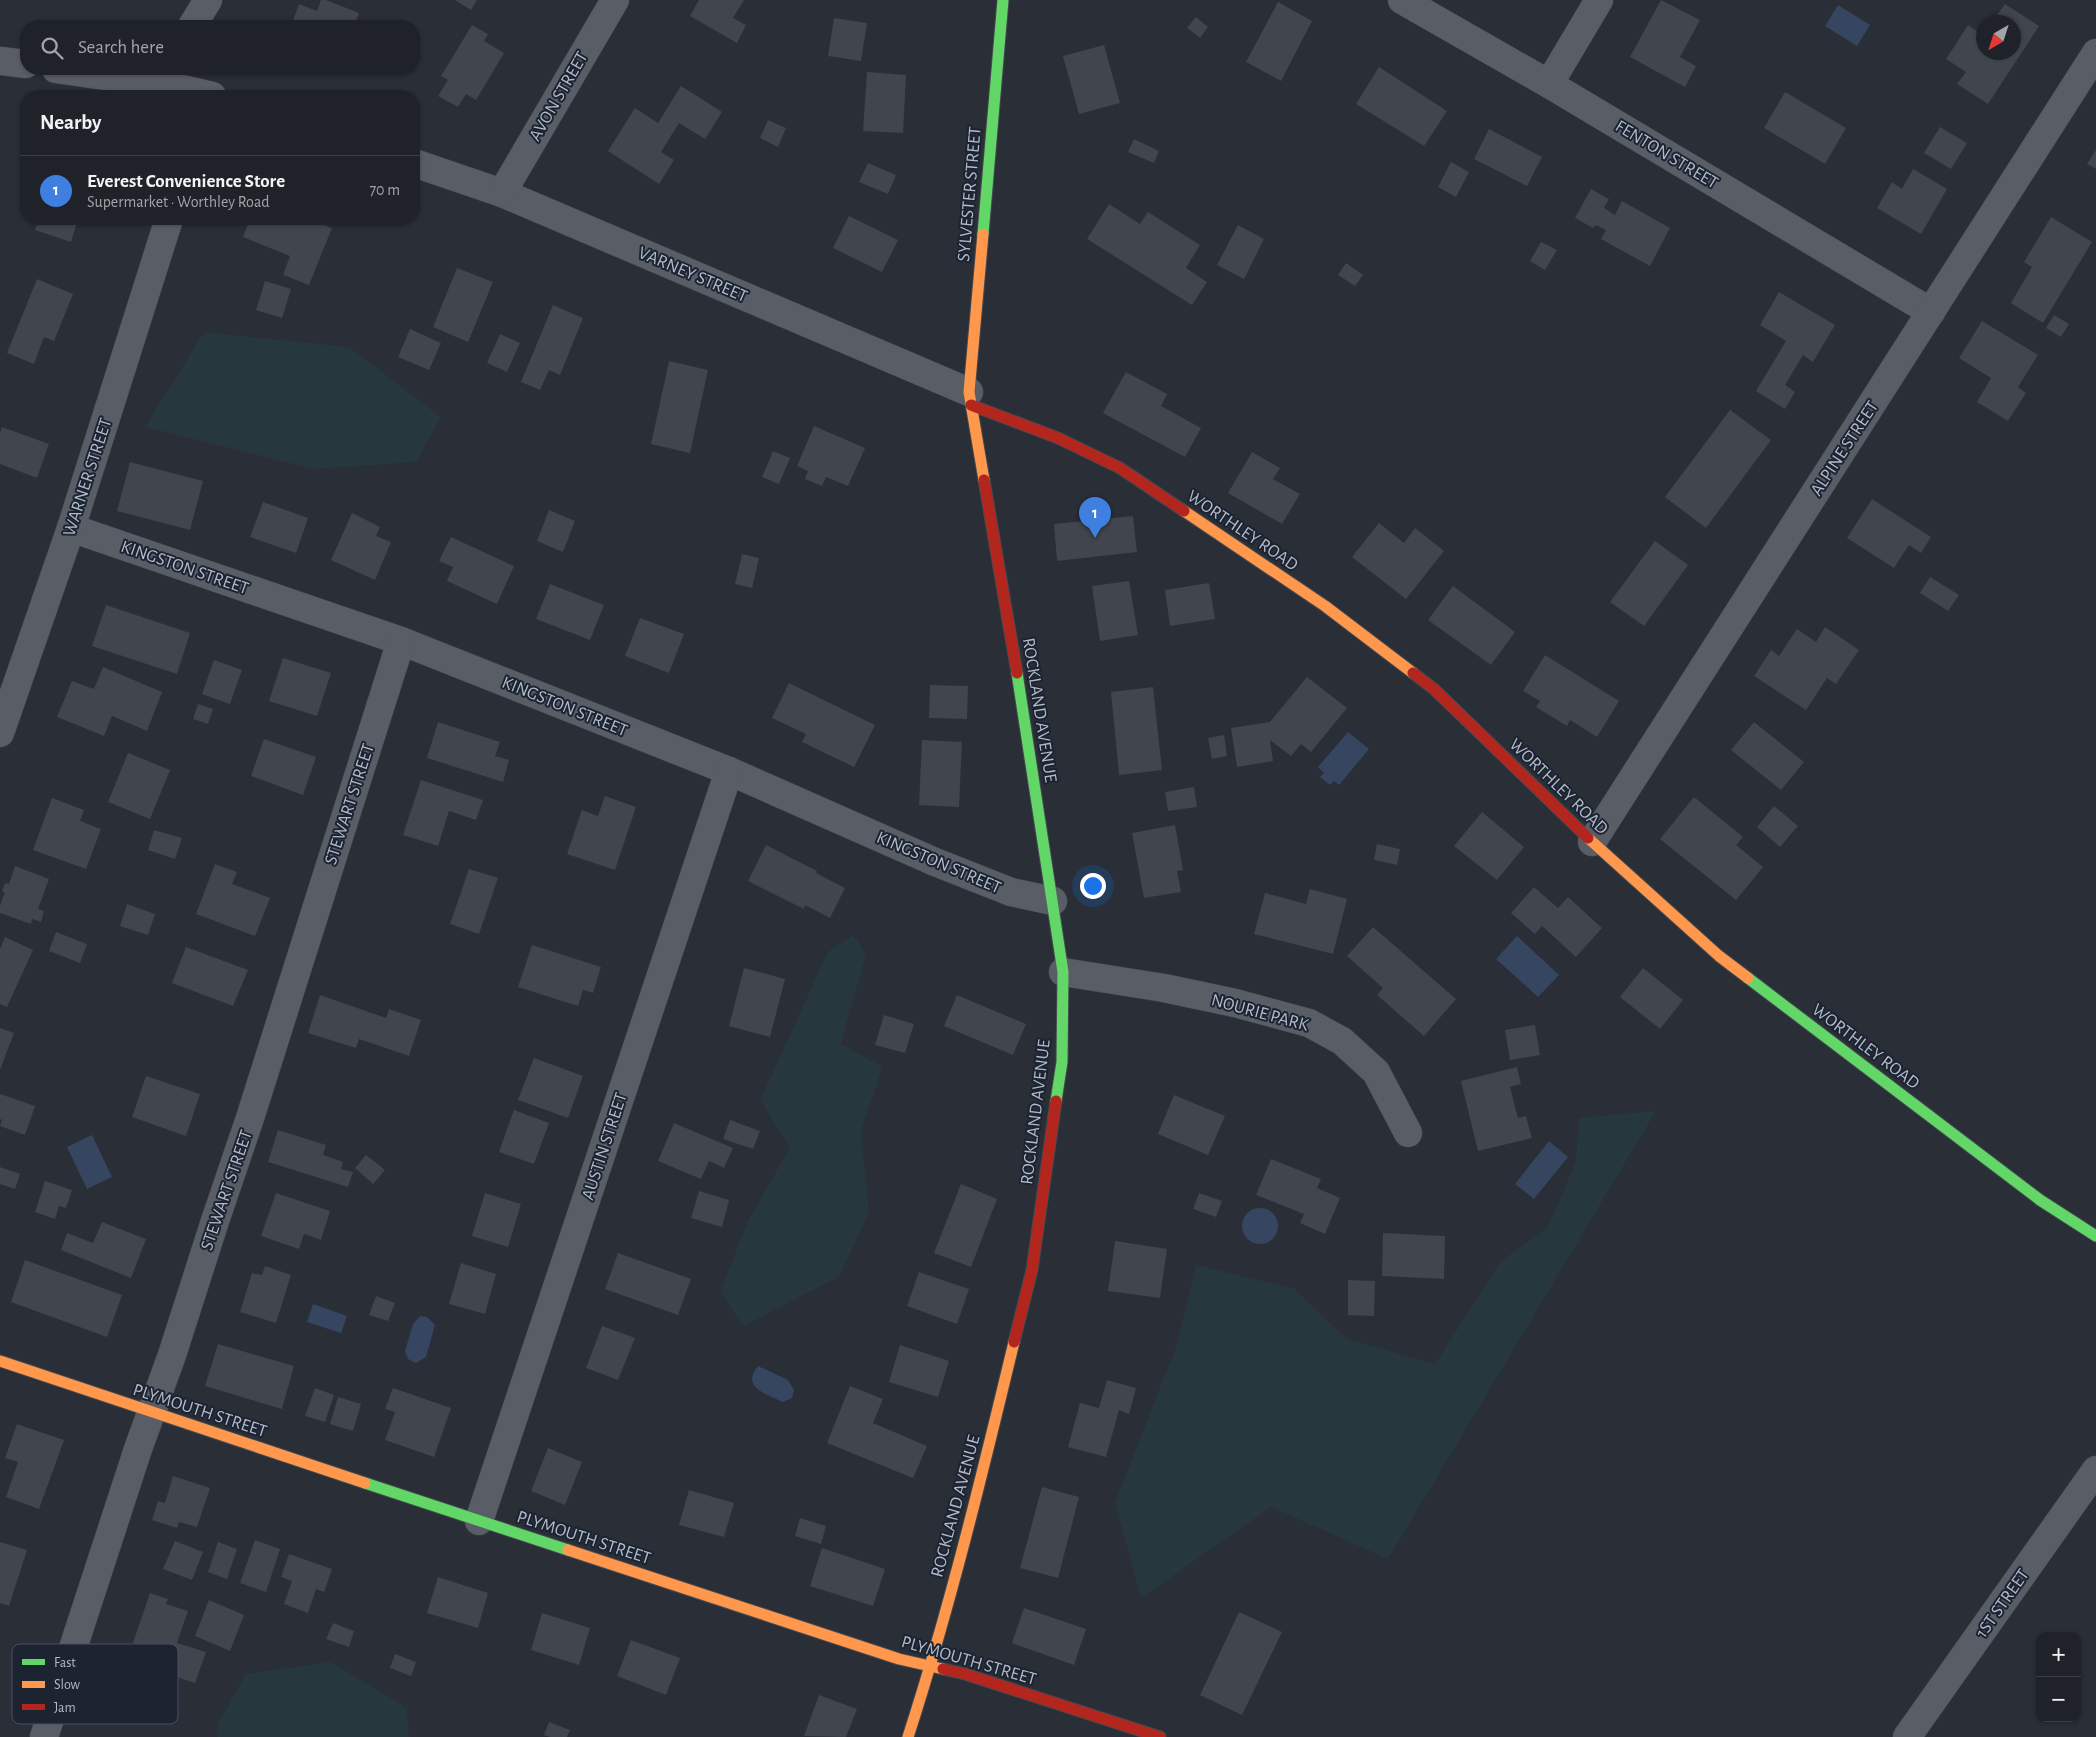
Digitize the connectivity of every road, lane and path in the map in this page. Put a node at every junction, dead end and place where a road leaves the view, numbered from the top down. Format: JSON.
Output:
{"nodes":[{"id":1,"x":208,"y":0,"type":"edge"},
{"id":2,"x":615,"y":0,"type":"edge"},
{"id":3,"x":1003,"y":0,"type":"edge"},
{"id":4,"x":1402,"y":0,"type":"edge"},
{"id":5,"x":1599,"y":0,"type":"edge"},
{"id":6,"x":196,"y":20,"type":"edge"},
{"id":7,"x":2096,"y":53,"type":"edge"},
{"id":8,"x":0,"y":62,"type":"edge"},
{"id":9,"x":20,"y":64,"type":"edge"},
{"id":10,"x":149,"y":75,"type":"edge"},
{"id":11,"x":164,"y":76,"type":"edge"},
{"id":12,"x":1549,"y":84,"type":"junction"},
{"id":13,"x":196,"y":90,"type":"edge"},
{"id":14,"x":420,"y":165,"type":"edge"},
{"id":15,"x":502,"y":193,"type":"junction"},
{"id":16,"x":167,"y":225,"type":"edge"},
{"id":17,"x":1930,"y":312,"type":"junction"},
{"id":18,"x":970,"y":398,"type":"junction"},
{"id":19,"x":71,"y":528,"type":"junction"},
{"id":20,"x":401,"y":641,"type":"junction"},
{"id":21,"x":0,"y":733,"type":"edge"},
{"id":22,"x":729,"y":771,"type":"junction"},
{"id":23,"x":1592,"y":842,"type":"junction"},
{"id":24,"x":1053,"y":901,"type":"junction"},
{"id":25,"x":1063,"y":972,"type":"junction"},
{"id":26,"x":1408,"y":1133,"type":"dead end"},
{"id":27,"x":2096,"y":1236,"type":"edge"},
{"id":28,"x":0,"y":1361,"type":"edge"},
{"id":29,"x":151,"y":1412,"type":"junction"},
{"id":30,"x":2096,"y":1470,"type":"edge"},
{"id":31,"x":479,"y":1521,"type":"junction"},
{"id":32,"x":75,"y":1644,"type":"edge"},
{"id":33,"x":931,"y":1665,"type":"junction"},
{"id":34,"x":48,"y":1724,"type":"edge"},
{"id":35,"x":44,"y":1737,"type":"edge"},
{"id":36,"x":908,"y":1737,"type":"edge"},
{"id":37,"x":1160,"y":1737,"type":"edge"},
{"id":38,"x":1907,"y":1737,"type":"edge"}],
"edges":[{"from":1,"to":6,"type":"street"},
{"from":2,"to":15,"type":"street","name":"AVON STREET"},
{"from":3,"to":18,"type":"street","name":"SYLVESTER STREET"},
{"from":4,"to":12,"type":"street","name":"FENTON STREET"},
{"from":5,"to":12,"type":"street"},
{"from":7,"to":17,"type":"street","name":"ALPINE STREET"},
{"from":8,"to":9,"type":"street"},
{"from":10,"to":11,"type":"street"},
{"from":11,"to":13,"type":"street"},
{"from":12,"to":17,"type":"street","name":"FENTON STREET"},
{"from":14,"to":15,"type":"street","name":"VARNEY STREET"},
{"from":15,"to":18,"type":"street","name":"VARNEY STREET"},
{"from":16,"to":19,"type":"street","name":"WARNER STREET"},
{"from":17,"to":23,"type":"street","name":"ALPINE STREET"},
{"from":18,"to":23,"type":"street","name":"WORTHLEY ROAD"},
{"from":18,"to":24,"type":"street","name":"ROCKLAND AVENUE"},
{"from":19,"to":20,"type":"street","name":"KINGSTON STREET"},
{"from":19,"to":21,"type":"street","name":"WARNER STREET"},
{"from":20,"to":22,"type":"street","name":"KINGSTON STREET"},
{"from":20,"to":29,"type":"street","name":"STEWART STREET"},
{"from":22,"to":24,"type":"street","name":"KINGSTON STREET"},
{"from":22,"to":31,"type":"street","name":"AUSTIN STREET"},
{"from":23,"to":27,"type":"street","name":"WORTHLEY ROAD"},
{"from":24,"to":25,"type":"street","name":"ROCKLAND AVENUE"},
{"from":25,"to":26,"type":"street","name":"NOURIE PARK"},
{"from":25,"to":33,"type":"street","name":"ROCKLAND AVENUE"},
{"from":28,"to":29,"type":"street","name":"PLYMOUTH STREET"},
{"from":29,"to":31,"type":"street","name":"PLYMOUTH STREET"},
{"from":29,"to":32,"type":"street","name":"STEWART STREET"},
{"from":30,"to":38,"type":"street","name":"1ST STREET"},
{"from":31,"to":33,"type":"street","name":"PLYMOUTH STREET"},
{"from":33,"to":36,"type":"street","name":"ROCKLAND AVENUE"},
{"from":33,"to":37,"type":"street","name":"PLYMOUTH STREET"},
{"from":34,"to":35,"type":"street","name":"STEWART STREET"}]}
